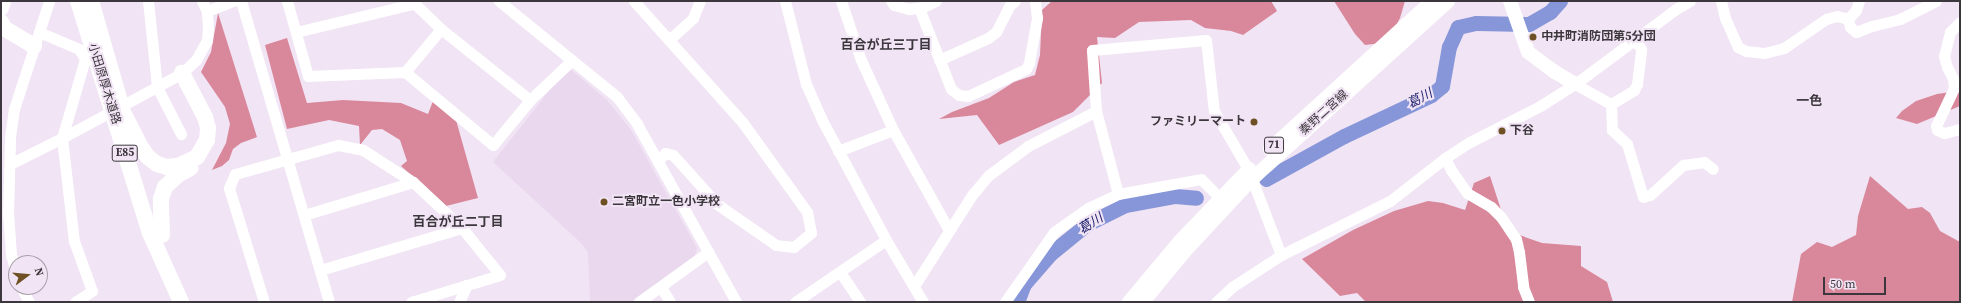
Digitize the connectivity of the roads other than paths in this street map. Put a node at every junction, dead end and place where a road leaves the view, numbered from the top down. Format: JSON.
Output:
{"nodes":[{"id":1,"x":3,"y":1,"type":"edge"},
{"id":2,"x":49,"y":1,"type":"edge"},
{"id":3,"x":74,"y":1,"type":"edge"},
{"id":4,"x":78,"y":1,"type":"edge"},
{"id":5,"x":91,"y":1,"type":"edge"},
{"id":6,"x":148,"y":1,"type":"edge"},
{"id":7,"x":202,"y":1,"type":"edge"},
{"id":8,"x":233,"y":1,"type":"edge"},
{"id":9,"x":241,"y":1,"type":"edge"},
{"id":10,"x":287,"y":1,"type":"edge"},
{"id":11,"x":499,"y":1,"type":"edge"},
{"id":12,"x":634,"y":1,"type":"edge"},
{"id":13,"x":700,"y":1,"type":"edge"},
{"id":14,"x":785,"y":1,"type":"edge"},
{"id":15,"x":841,"y":1,"type":"edge"},
{"id":16,"x":891,"y":1,"type":"edge"},
{"id":17,"x":936,"y":1,"type":"edge"},
{"id":18,"x":1016,"y":1,"type":"edge"},
{"id":19,"x":1035,"y":1,"type":"edge"},
{"id":20,"x":1432,"y":1,"type":"edge"},
{"id":21,"x":1448,"y":1,"type":"edge"},
{"id":22,"x":1690,"y":1,"type":"edge"},
{"id":23,"x":1721,"y":1,"type":"edge"},
{"id":24,"x":1860,"y":1,"type":"edge"},
{"id":25,"x":1936,"y":1,"type":"edge"},
{"id":26,"x":412,"y":2,"type":"edge"},
{"id":27,"x":1512,"y":7,"type":"edge"},
{"id":28,"x":1,"y":8,"type":"edge"},
{"id":29,"x":918,"y":8,"type":"junction"},
{"id":30,"x":207,"y":11,"type":"junction"},
{"id":31,"x":1848,"y":18,"type":"junction"},
{"id":32,"x":1,"y":22,"type":"edge"},
{"id":33,"x":1960,"y":22,"type":"edge"},
{"id":34,"x":441,"y":29,"type":"junction"},
{"id":35,"x":296,"y":32,"type":"junction"},
{"id":36,"x":1,"y":35,"type":"edge"},
{"id":37,"x":36,"y":39,"type":"junction"},
{"id":38,"x":670,"y":39,"type":"junction"},
{"id":39,"x":1634,"y":40,"type":"junction"},
{"id":40,"x":572,"y":60,"type":"junction"},
{"id":41,"x":939,"y":60,"type":"junction"},
{"id":42,"x":100,"y":70,"type":"junction"},
{"id":43,"x":405,"y":72,"type":"junction"},
{"id":44,"x":182,"y":73,"type":"junction"},
{"id":45,"x":1575,"y":84,"type":"junction"},
{"id":46,"x":157,"y":87,"type":"junction"},
{"id":47,"x":530,"y":100,"type":"junction"},
{"id":48,"x":1611,"y":104,"type":"junction"},
{"id":49,"x":1096,"y":111,"type":"junction"},
{"id":50,"x":124,"y":116,"type":"junction"},
{"id":51,"x":1960,"y":128,"type":"edge"},
{"id":52,"x":893,"y":130,"type":"junction"},
{"id":53,"x":181,"y":134,"type":"dead end"},
{"id":54,"x":62,"y":138,"type":"junction"},
{"id":55,"x":838,"y":151,"type":"junction"},
{"id":56,"x":1445,"y":158,"type":"junction"},
{"id":57,"x":288,"y":159,"type":"junction"},
{"id":58,"x":658,"y":161,"type":"junction"},
{"id":59,"x":10,"y":164,"type":"junction"},
{"id":60,"x":1713,"y":169,"type":"dead end"},
{"id":61,"x":1252,"y":175,"type":"junction"},
{"id":62,"x":413,"y":182,"type":"junction"},
{"id":63,"x":1118,"y":194,"type":"junction"},
{"id":64,"x":1220,"y":198,"type":"junction"},
{"id":65,"x":304,"y":214,"type":"junction"},
{"id":66,"x":4,"y":216,"type":"edge"},
{"id":67,"x":462,"y":228,"type":"junction"},
{"id":68,"x":949,"y":230,"type":"junction"},
{"id":69,"x":162,"y":235,"type":"junction"},
{"id":70,"x":886,"y":240,"type":"junction"},
{"id":71,"x":708,"y":252,"type":"junction"},
{"id":72,"x":11,"y":255,"type":"edge"},
{"id":73,"x":1281,"y":255,"type":"junction"},
{"id":74,"x":320,"y":270,"type":"junction"},
{"id":75,"x":840,"y":272,"type":"junction"},
{"id":76,"x":467,"y":285,"type":"junction"},
{"id":77,"x":914,"y":286,"type":"junction"},
{"id":78,"x":661,"y":287,"type":"junction"},
{"id":79,"x":1232,"y":287,"type":"junction"},
{"id":80,"x":75,"y":302,"type":"edge"},
{"id":81,"x":181,"y":302,"type":"edge"},
{"id":82,"x":193,"y":302,"type":"edge"},
{"id":83,"x":264,"y":302,"type":"edge"},
{"id":84,"x":329,"y":302,"type":"edge"},
{"id":85,"x":411,"y":302,"type":"edge"},
{"id":86,"x":459,"y":302,"type":"edge"},
{"id":87,"x":639,"y":302,"type":"edge"},
{"id":88,"x":670,"y":302,"type":"edge"},
{"id":89,"x":736,"y":302,"type":"edge"},
{"id":90,"x":797,"y":302,"type":"edge"},
{"id":91,"x":860,"y":302,"type":"edge"},
{"id":92,"x":923,"y":302,"type":"edge"},
{"id":93,"x":1005,"y":302,"type":"edge"},
{"id":94,"x":1129,"y":302,"type":"edge"},
{"id":95,"x":1142,"y":302,"type":"edge"},
{"id":96,"x":1216,"y":302,"type":"edge"},
{"id":97,"x":1230,"y":302,"type":"edge"},
{"id":98,"x":1529,"y":302,"type":"edge"}],
"edges":[{"from":1,"to":28,"type":"highway"},
{"from":2,"to":37,"type":"street"},
{"from":3,"to":42,"type":"highway"},
{"from":4,"to":42,"type":"highway","name":"小田原厚木道路","number":"E85"},
{"from":5,"to":50,"type":"highway","name":"小田原厚木道路","number":"E85"},
{"from":6,"to":46,"type":"street"},
{"from":7,"to":30,"type":"street"},
{"from":8,"to":30,"type":"street"},
{"from":9,"to":57,"type":"street"},
{"from":10,"to":35,"type":"street"},
{"from":11,"to":40,"type":"street"},
{"from":12,"to":38,"type":"street"},
{"from":13,"to":38,"type":"street"},
{"from":14,"to":55,"type":"street"},
{"from":15,"to":52,"type":"street"},
{"from":16,"to":29,"type":"street"},
{"from":17,"to":29,"type":"street"},
{"from":18,"to":41,"type":"street"},
{"from":19,"to":41,"type":"street"},
{"from":20,"to":61,"type":"main road","name":"秦野二宮線","number":"71"},
{"from":21,"to":61,"type":"main road","name":"秦野二宮線","number":"71"},
{"from":22,"to":39,"type":"street"},
{"from":23,"to":31,"type":"street"},
{"from":24,"to":31,"type":"street"},
{"from":25,"to":31,"type":"street"},
{"from":26,"to":34,"type":"street"},
{"from":26,"to":35,"type":"street"},
{"from":27,"to":45,"type":"main road"},
{"from":29,"to":41,"type":"street"},
{"from":30,"to":44,"type":"street"},
{"from":32,"to":37,"type":"highway"},
{"from":33,"to":51,"type":"street"},
{"from":34,"to":43,"type":"street"},
{"from":34,"to":47,"type":"street"},
{"from":35,"to":43,"type":"street"},
{"from":36,"to":37,"type":"highway"},
{"from":37,"to":54,"type":"street"},
{"from":37,"to":59,"type":"street"},
{"from":38,"to":58,"type":"street"},
{"from":39,"to":45,"type":"street"},
{"from":39,"to":48,"type":"street"},
{"from":40,"to":47,"type":"street"},
{"from":40,"to":58,"type":"street"},
{"from":42,"to":81,"type":"highway","name":"小田原厚木道路","number":"E85"},
{"from":43,"to":47,"type":"street"},
{"from":44,"to":46,"type":"street"},
{"from":44,"to":50,"type":"highway"},
{"from":44,"to":69,"type":"highway"},
{"from":45,"to":48,"type":"street"},
{"from":45,"to":56,"type":"street"},
{"from":46,"to":53,"type":"street"},
{"from":46,"to":54,"type":"street"},
{"from":48,"to":60,"type":"street"},
{"from":49,"to":61,"type":"street"},
{"from":49,"to":63,"type":"street"},
{"from":49,"to":68,"type":"street"},
{"from":50,"to":69,"type":"highway","name":"小田原厚木道路","number":"E85"},
{"from":52,"to":55,"type":"street"},
{"from":52,"to":68,"type":"street"},
{"from":54,"to":59,"type":"street"},
{"from":54,"to":80,"type":"street"},
{"from":55,"to":70,"type":"street"},
{"from":56,"to":73,"type":"street"},
{"from":56,"to":98,"type":"street"},
{"from":57,"to":62,"type":"street"},
{"from":57,"to":65,"type":"street"},
{"from":57,"to":83,"type":"street"},
{"from":58,"to":71,"type":"street"},
{"from":59,"to":66,"type":"street"},
{"from":61,"to":64,"type":"main road","name":"秦野二宮線","number":"71"},
{"from":61,"to":73,"type":"street"},
{"from":61,"to":95,"type":"main road","name":"秦野二宮線","number":"71"},
{"from":62,"to":65,"type":"street"},
{"from":62,"to":67,"type":"street"},
{"from":63,"to":64,"type":"street"},
{"from":63,"to":93,"type":"street"},
{"from":64,"to":94,"type":"main road","name":"秦野二宮線","number":"71"},
{"from":65,"to":74,"type":"street"},
{"from":66,"to":72,"type":"street"},
{"from":67,"to":74,"type":"street"},
{"from":67,"to":76,"type":"street"},
{"from":68,"to":77,"type":"street"},
{"from":69,"to":82,"type":"highway","name":"小田原厚木道路","number":"E85"},
{"from":70,"to":75,"type":"street"},
{"from":70,"to":77,"type":"street"},
{"from":71,"to":78,"type":"street"},
{"from":71,"to":89,"type":"street"},
{"from":73,"to":79,"type":"street"},
{"from":74,"to":84,"type":"street"},
{"from":75,"to":90,"type":"street"},
{"from":75,"to":91,"type":"street"},
{"from":76,"to":85,"type":"street"},
{"from":76,"to":86,"type":"street"},
{"from":77,"to":92,"type":"street"},
{"from":78,"to":87,"type":"street"},
{"from":78,"to":88,"type":"street"},
{"from":79,"to":96,"type":"street"},
{"from":79,"to":97,"type":"street"}]}
